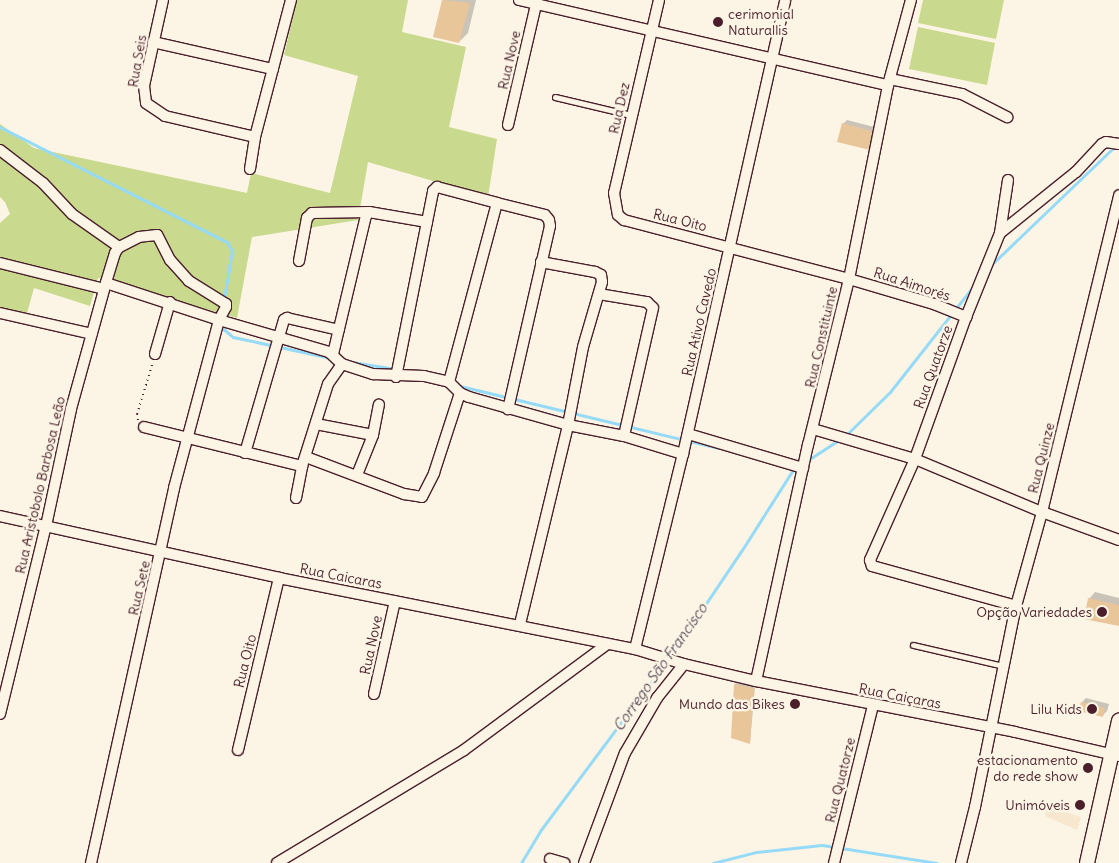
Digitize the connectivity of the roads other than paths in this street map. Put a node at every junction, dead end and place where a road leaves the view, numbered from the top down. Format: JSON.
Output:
{"nodes":[{"id":1,"x":163,"y":0,"type":"edge"},
{"id":2,"x":290,"y":0,"type":"edge"},
{"id":3,"x":519,"y":0,"type":"edge"},
{"id":4,"x":658,"y":0,"type":"edge"},
{"id":5,"x":785,"y":0,"type":"edge"},
{"id":6,"x":911,"y":0,"type":"edge"},
{"id":7,"x":536,"y":2,"type":"edge"},
{"id":8,"x":650,"y":30,"type":"junction"},
{"id":9,"x":153,"y":42,"type":"junction"},
{"id":10,"x":772,"y":58,"type":"junction"},
{"id":11,"x":273,"y":69,"type":"junction"},
{"id":12,"x":889,"y":82,"type":"junction"},
{"id":13,"x":555,"y":97,"type":"dead end"},
{"id":14,"x":631,"y":115,"type":"junction"},
{"id":15,"x":1006,"y":117,"type":"dead end"},
{"id":16,"x":508,"y":126,"type":"dead end"},
{"id":17,"x":255,"y":137,"type":"junction"},
{"id":18,"x":1116,"y":143,"type":"edge"},
{"id":19,"x":0,"y":150,"type":"edge"},
{"id":20,"x":250,"y":170,"type":"dead end"},
{"id":21,"x":1008,"y":180,"type":"dead end"},
{"id":22,"x":1119,"y":195,"type":"edge"},
{"id":23,"x":497,"y":203,"type":"junction"},
{"id":24,"x":370,"y":212,"type":"junction"},
{"id":25,"x":624,"y":220,"type":"joint"},
{"id":26,"x":427,"y":222,"type":"junction"},
{"id":27,"x":1000,"y":233,"type":"junction"},
{"id":28,"x":730,"y":247,"type":"junction"},
{"id":29,"x":119,"y":248,"type":"junction"},
{"id":30,"x":299,"y":260,"type":"dead end"},
{"id":31,"x":541,"y":262,"type":"junction"},
{"id":32,"x":0,"y":263,"type":"edge"},
{"id":33,"x":849,"y":278,"type":"junction"},
{"id":34,"x":105,"y":286,"type":"junction"},
{"id":35,"x":599,"y":294,"type":"junction"},
{"id":36,"x":170,"y":302,"type":"junction"},
{"id":37,"x":0,"y":313,"type":"edge"},
{"id":38,"x":962,"y":315,"type":"junction"},
{"id":39,"x":220,"y":320,"type":"junction"},
{"id":40,"x":339,"y":330,"type":"junction"},
{"id":41,"x":92,"y":334,"type":"junction"},
{"id":42,"x":279,"y":337,"type":"junction"},
{"id":43,"x":155,"y":354,"type":"road end"},
{"id":44,"x":333,"y":354,"type":"junction"},
{"id":45,"x":342,"y":364,"type":"junction"},
{"id":46,"x":396,"y":377,"type":"junction"},
{"id":47,"x":449,"y":382,"type":"junction"},
{"id":48,"x":460,"y":393,"type":"junction"},
{"id":49,"x":379,"y":405,"type":"dead end"},
{"id":50,"x":508,"y":409,"type":"junction"},
{"id":51,"x":316,"y":424,"type":"junction"},
{"id":52,"x":568,"y":425,"type":"junction"},
{"id":53,"x":144,"y":427,"type":"road end"},
{"id":54,"x":812,"y":429,"type":"junction"},
{"id":55,"x":688,"y":434,"type":"junction"},
{"id":56,"x":372,"y":436,"type":"junction"},
{"id":57,"x":624,"y":436,"type":"junction"},
{"id":58,"x":189,"y":438,"type":"junction"},
{"id":59,"x":245,"y":453,"type":"junction"},
{"id":60,"x":683,"y":454,"type":"junction"},
{"id":61,"x":915,"y":459,"type":"junction"},
{"id":62,"x":304,"y":461,"type":"junction"},
{"id":63,"x":800,"y":466,"type":"junction"},
{"id":64,"x":357,"y":475,"type":"junction"},
{"id":65,"x":296,"y":498,"type":"dead end"},
{"id":66,"x":1042,"y":512,"type":"junction"},
{"id":67,"x":0,"y":516,"type":"edge"},
{"id":68,"x":46,"y":526,"type":"junction"},
{"id":69,"x":1119,"y":540,"type":"edge"},
{"id":70,"x":161,"y":551,"type":"junction"},
{"id":71,"x":280,"y":578,"type":"junction"},
{"id":72,"x":395,"y":601,"type":"junction"},
{"id":73,"x":1016,"y":606,"type":"junction"},
{"id":74,"x":520,"y":624,"type":"junction"},
{"id":75,"x":607,"y":644,"type":"junction"},
{"id":76,"x":913,"y":644,"type":"dead end"},
{"id":77,"x":635,"y":649,"type":"junction"},
{"id":78,"x":680,"y":663,"type":"junction"},
{"id":79,"x":1003,"y":666,"type":"junction"},
{"id":80,"x":756,"y":681,"type":"junction"},
{"id":81,"x":374,"y":694,"type":"dead end"},
{"id":82,"x":873,"y":704,"type":"junction"},
{"id":83,"x":0,"y":714,"type":"edge"},
{"id":84,"x":1119,"y":721,"type":"edge"},
{"id":85,"x":991,"y":727,"type":"junction"},
{"id":86,"x":238,"y":750,"type":"dead end"},
{"id":87,"x":1116,"y":755,"type":"edge"},
{"id":88,"x":550,"y":859,"type":"dead end"},
{"id":89,"x":91,"y":863,"type":"edge"},
{"id":90,"x":277,"y":863,"type":"edge"},
{"id":91,"x":564,"y":863,"type":"edge"},
{"id":92,"x":584,"y":863,"type":"edge"},
{"id":93,"x":834,"y":863,"type":"edge"},
{"id":94,"x":960,"y":863,"type":"edge"},
{"id":95,"x":1087,"y":863,"type":"edge"}],
"edges":[{"from":1,"to":9,"type":"street","name":"Rua Seis"},
{"from":2,"to":11,"type":"street"},
{"from":3,"to":7,"type":"street"},
{"from":4,"to":8,"type":"street","name":"Rua Dez"},
{"from":5,"to":10,"type":"street","name":"Rua Ativo Cavedo"},
{"from":6,"to":12,"type":"street","name":"Rua Constituinte"},
{"from":7,"to":8,"type":"street"},
{"from":7,"to":16,"type":"street","name":"Rua Nove"},
{"from":8,"to":10,"type":"street"},
{"from":8,"to":14,"type":"street","name":"Rua Dez"},
{"from":9,"to":11,"type":"street"},
{"from":9,"to":17,"type":"street","name":"Rua Seis"},
{"from":10,"to":12,"type":"street"},
{"from":10,"to":28,"type":"street","name":"Rua Ativo Cavedo"},
{"from":11,"to":17,"type":"street"},
{"from":12,"to":15,"type":"street"},
{"from":12,"to":33,"type":"street","name":"Rua Constituinte"},
{"from":13,"to":14,"type":"lane"},
{"from":14,"to":25,"type":"street","name":"Rua Dez"},
{"from":17,"to":20,"type":"street"},
{"from":18,"to":27,"type":"street"},
{"from":19,"to":29,"type":"street"},
{"from":21,"to":27,"type":"street","name":"Rua Quatorze"},
{"from":22,"to":66,"type":"street","name":"Rua Quinze"},
{"from":23,"to":26,"type":"street"},
{"from":23,"to":31,"type":"street"},
{"from":23,"to":47,"type":"street"},
{"from":24,"to":26,"type":"street"},
{"from":24,"to":30,"type":"street"},
{"from":24,"to":40,"type":"street"},
{"from":25,"to":28,"type":"street","name":"Rua Oito"},
{"from":26,"to":46,"type":"street"},
{"from":27,"to":38,"type":"street","name":"Rua Quatorze"},
{"from":28,"to":33,"type":"street","name":"Rua Oito"},
{"from":28,"to":55,"type":"street","name":"Rua Ativo Cavedo"},
{"from":29,"to":34,"type":"street","name":"Rua Aristobolo Barbosa Leão"},
{"from":29,"to":39,"type":"street","name":"Rua Sete"},
{"from":31,"to":35,"type":"street"},
{"from":31,"to":50,"type":"street"},
{"from":32,"to":34,"type":"street"},
{"from":33,"to":38,"type":"street","name":"Rua Aimorés"},
{"from":33,"to":54,"type":"street","name":"Rua Constituinte"},
{"from":34,"to":36,"type":"street"},
{"from":34,"to":41,"type":"street","name":"Rua Aristobolo Barbosa Leão"},
{"from":35,"to":52,"type":"street"},
{"from":35,"to":57,"type":"street"},
{"from":36,"to":39,"type":"street"},
{"from":36,"to":43,"type":"street"},
{"from":37,"to":41,"type":"street"},
{"from":38,"to":61,"type":"street","name":"Rua Quatorze"},
{"from":39,"to":42,"type":"street"},
{"from":39,"to":58,"type":"street","name":"Rua Sete"},
{"from":40,"to":42,"type":"street"},
{"from":40,"to":44,"type":"street"},
{"from":41,"to":68,"type":"street","name":"Rua Aristobolo Barbosa Leão"},
{"from":42,"to":44,"type":"street"},
{"from":42,"to":59,"type":"street"},
{"from":44,"to":45,"type":"street"},
{"from":45,"to":46,"type":"street"},
{"from":45,"to":51,"type":"street"},
{"from":46,"to":47,"type":"street"},
{"from":47,"to":48,"type":"street"},
{"from":48,"to":50,"type":"street"},
{"from":48,"to":64,"type":"street"},
{"from":49,"to":56,"type":"street"},
{"from":50,"to":52,"type":"street"},
{"from":51,"to":56,"type":"street"},
{"from":51,"to":62,"type":"street"},
{"from":52,"to":57,"type":"street"},
{"from":52,"to":74,"type":"street"},
{"from":53,"to":58,"type":"street"},
{"from":54,"to":61,"type":"street"},
{"from":54,"to":63,"type":"street","name":"Rua Constituinte"},
{"from":55,"to":60,"type":"street","name":"Rua Ativo Cavedo"},
{"from":55,"to":63,"type":"street"},
{"from":56,"to":64,"type":"street"},
{"from":57,"to":60,"type":"street"},
{"from":58,"to":59,"type":"street"},
{"from":58,"to":70,"type":"street","name":"Rua Sete"},
{"from":59,"to":62,"type":"street"},
{"from":60,"to":77,"type":"street","name":"Rua Ativo Cavedo"},
{"from":61,"to":66,"type":"street"},
{"from":61,"to":73,"type":"street","name":"Rua Quatorze"},
{"from":62,"to":64,"type":"street"},
{"from":62,"to":65,"type":"street"},
{"from":63,"to":80,"type":"street","name":"Rua Constituinte"},
{"from":66,"to":69,"type":"street"},
{"from":66,"to":73,"type":"street","name":"Rua Quinze"},
{"from":67,"to":68,"type":"street","name":"Rua Caicaras"},
{"from":68,"to":70,"type":"street","name":"Rua Caicaras"},
{"from":68,"to":83,"type":"street","name":"Rua Aristobolo Barbosa Leão"},
{"from":70,"to":71,"type":"street","name":"Rua Caicaras"},
{"from":70,"to":89,"type":"street","name":"Rua Sete"},
{"from":71,"to":72,"type":"street","name":"Rua Caicaras"},
{"from":71,"to":86,"type":"street","name":"Rua Oito"},
{"from":72,"to":74,"type":"street","name":"Rua Caicaras"},
{"from":72,"to":81,"type":"street","name":"Rua Nove"},
{"from":73,"to":79,"type":"street","name":"Rua Quinze"},
{"from":74,"to":75,"type":"street","name":"Rua Caicaras"},
{"from":75,"to":77,"type":"street","name":"Rua Caicaras"},
{"from":75,"to":90,"type":"street"},
{"from":76,"to":79,"type":"lane"},
{"from":77,"to":78,"type":"street","name":"Rua Caicaras"},
{"from":78,"to":80,"type":"street","name":"Rua Caiçaras"},
{"from":78,"to":92,"type":"street"},
{"from":79,"to":85,"type":"street","name":"Rua Quinze"},
{"from":80,"to":82,"type":"street","name":"Rua Caiçaras"},
{"from":82,"to":85,"type":"street","name":"Rua Caiçaras"},
{"from":82,"to":93,"type":"street","name":"Rua Quatorze"},
{"from":84,"to":87,"type":"street"},
{"from":85,"to":87,"type":"street","name":"Rua Caiçaras"},
{"from":85,"to":94,"type":"street","name":"Rua Quinze"},
{"from":87,"to":95,"type":"street"},
{"from":88,"to":91,"type":"street"}]}
